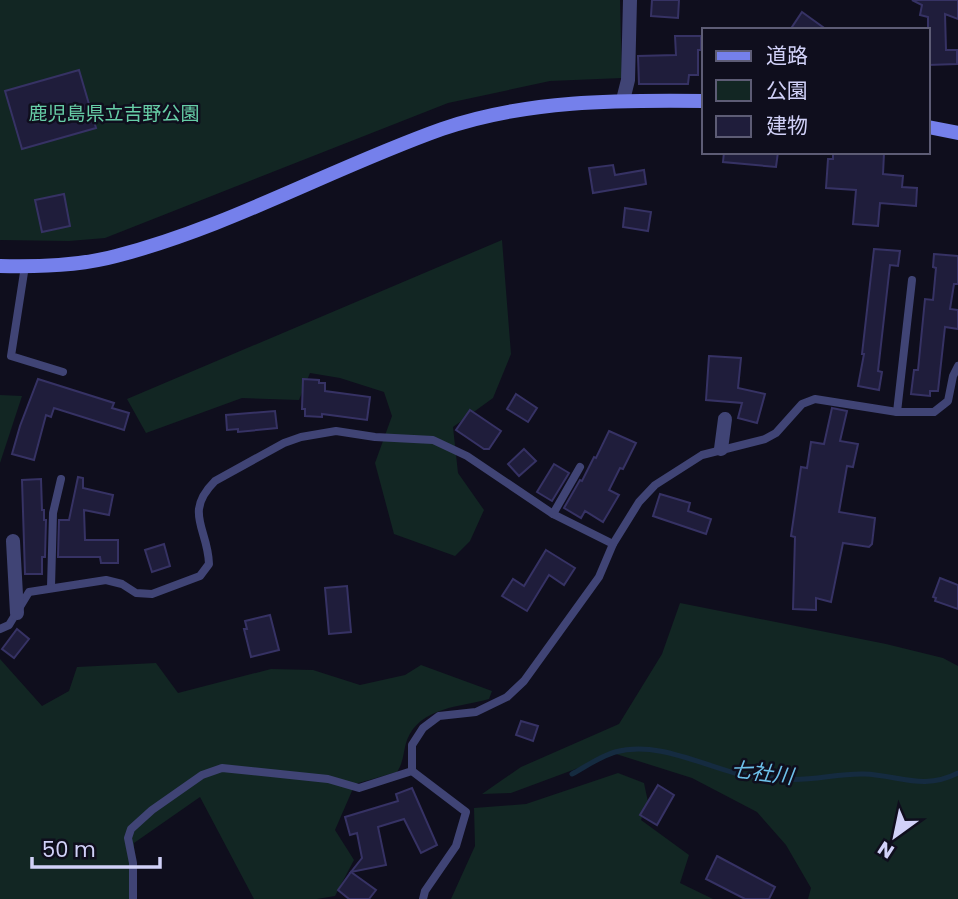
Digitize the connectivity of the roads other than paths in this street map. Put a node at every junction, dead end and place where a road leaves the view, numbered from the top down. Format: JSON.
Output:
{"nodes":[{"id":1,"x":630,"y":0,"type":"edge"},
{"id":2,"x":623,"y":100,"type":"junction"},
{"id":3,"x":702,"y":100,"type":"edge"},
{"id":4,"x":930,"y":127,"type":"edge"},
{"id":5,"x":958,"y":134,"type":"edge"},
{"id":6,"x":0,"y":266,"type":"edge"},
{"id":7,"x":25,"y":267,"type":"junction"},
{"id":8,"x":912,"y":280,"type":"dead end"},
{"id":9,"x":958,"y":366,"type":"edge"},
{"id":10,"x":63,"y":372,"type":"dead end"},
{"id":11,"x":897,"y":412,"type":"junction"},
{"id":12,"x":724,"y":419,"type":"dead end"},
{"id":13,"x":721,"y":449,"type":"junction"},
{"id":14,"x":580,"y":467,"type":"dead end"},
{"id":15,"x":61,"y":479,"type":"dead end"},
{"id":16,"x":553,"y":514,"type":"junction"},
{"id":17,"x":13,"y":541,"type":"dead end"},
{"id":18,"x":613,"y":544,"type":"junction"},
{"id":19,"x":51,"y":587,"type":"junction"},
{"id":20,"x":17,"y":613,"type":"junction"},
{"id":21,"x":0,"y":629,"type":"edge"},
{"id":22,"x":412,"y":771,"type":"junction"},
{"id":23,"x":133,"y":899,"type":"edge"},
{"id":24,"x":423,"y":899,"type":"edge"}],
"edges":[{"from":1,"to":2,"type":"street"},
{"from":2,"to":3,"type":"street"},
{"from":2,"to":7,"type":"street"},
{"from":4,"to":5,"type":"street"},
{"from":6,"to":7,"type":"street"},
{"from":7,"to":10,"type":"lane"},
{"from":8,"to":11,"type":"lane"},
{"from":9,"to":11,"type":"lane"},
{"from":11,"to":13,"type":"lane"},
{"from":12,"to":13,"type":"street"},
{"from":13,"to":18,"type":"lane"},
{"from":14,"to":16,"type":"lane"},
{"from":15,"to":19,"type":"lane"},
{"from":16,"to":18,"type":"lane"},
{"from":16,"to":19,"type":"lane"},
{"from":17,"to":20,"type":"street"},
{"from":18,"to":22,"type":"lane"},
{"from":19,"to":20,"type":"lane"},
{"from":20,"to":21,"type":"lane"},
{"from":22,"to":23,"type":"lane"},
{"from":22,"to":24,"type":"lane"}]}
